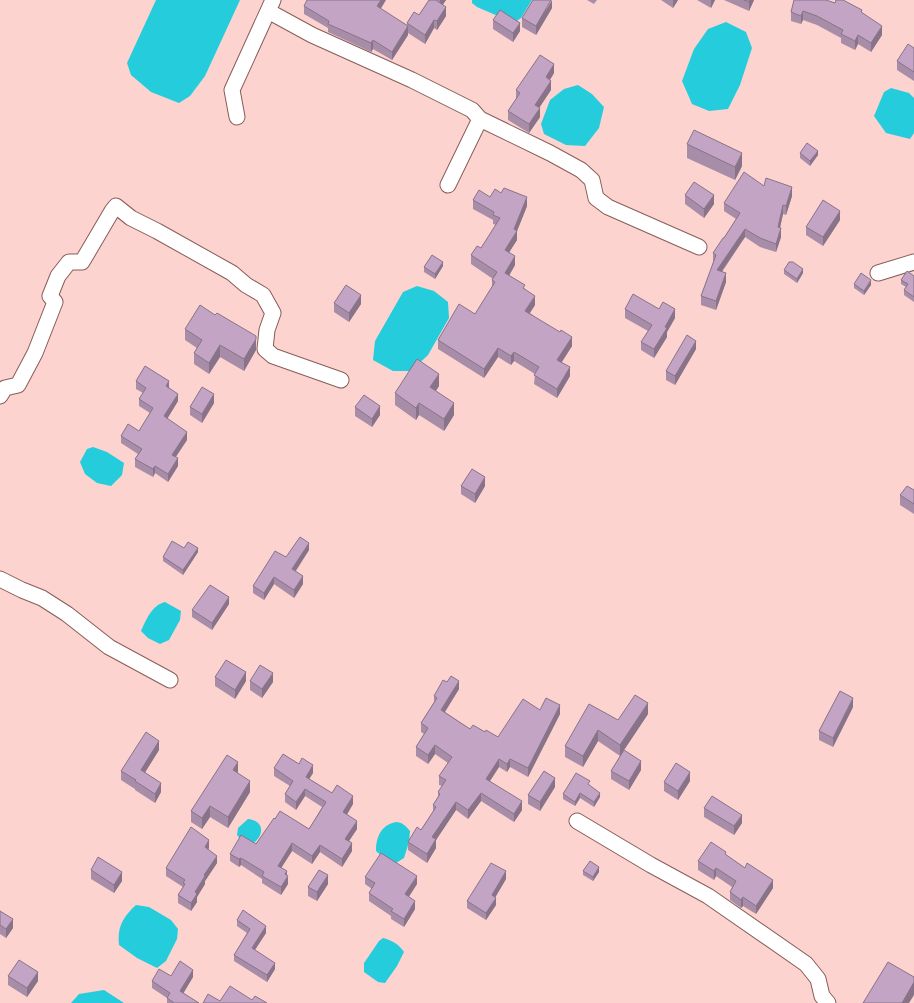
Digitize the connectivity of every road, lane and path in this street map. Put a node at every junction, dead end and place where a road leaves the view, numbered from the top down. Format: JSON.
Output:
{"nodes":[{"id":1,"x":270,"y":6,"type":"edge"},
{"id":2,"x":237,"y":117,"type":"dead end"},
{"id":3,"x":480,"y":119,"type":"junction"},
{"id":4,"x":448,"y":185,"type":"dead end"},
{"id":5,"x":699,"y":247,"type":"dead end"},
{"id":6,"x":914,"y":262,"type":"edge"},
{"id":7,"x":878,"y":273,"type":"dead end"},
{"id":8,"x":341,"y":380,"type":"dead end"},
{"id":9,"x":0,"y":396,"type":"edge"},
{"id":10,"x":0,"y":579,"type":"edge"},
{"id":11,"x":170,"y":680,"type":"dead end"},
{"id":12,"x":577,"y":821,"type":"dead end"},
{"id":13,"x":828,"y":1003,"type":"edge"}],
"edges":[{"from":1,"to":2,"type":"street"},
{"from":1,"to":3,"type":"street"},
{"from":3,"to":4,"type":"street"},
{"from":3,"to":5,"type":"street"},
{"from":6,"to":7,"type":"street"},
{"from":8,"to":9,"type":"street"},
{"from":10,"to":11,"type":"street"},
{"from":12,"to":13,"type":"street"}]}
